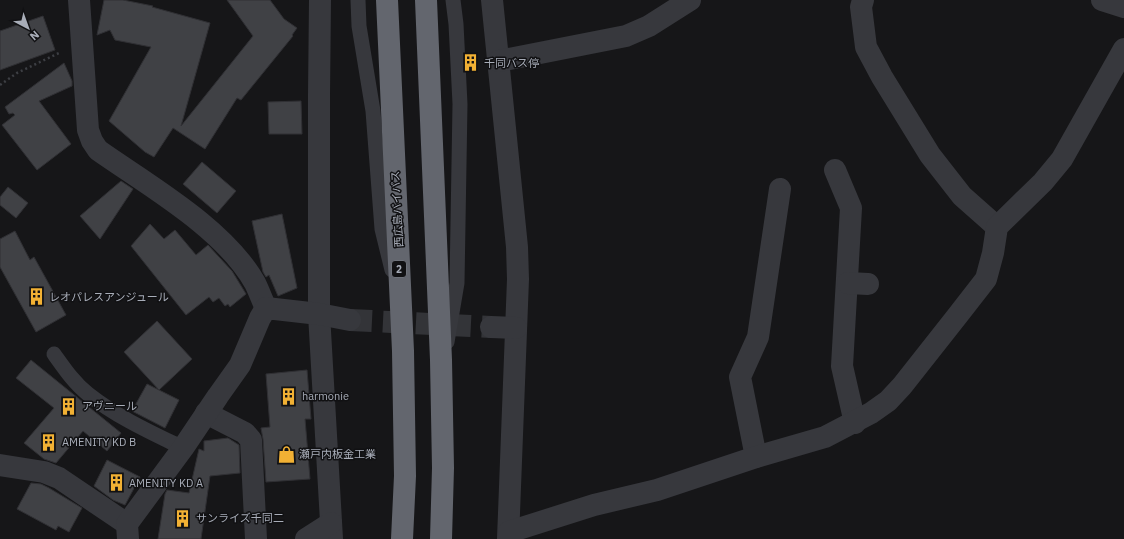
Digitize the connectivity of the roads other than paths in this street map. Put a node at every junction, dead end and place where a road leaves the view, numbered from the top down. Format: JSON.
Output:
{"nodes":[{"id":1,"x":78,"y":0,"type":"edge"},
{"id":2,"x":320,"y":0,"type":"edge"},
{"id":3,"x":358,"y":0,"type":"edge"},
{"id":4,"x":387,"y":0,"type":"edge"},
{"id":5,"x":426,"y":0,"type":"edge"},
{"id":6,"x":453,"y":0,"type":"edge"},
{"id":7,"x":492,"y":0,"type":"edge"},
{"id":8,"x":690,"y":0,"type":"edge"},
{"id":9,"x":863,"y":0,"type":"edge"},
{"id":10,"x":1102,"y":0,"type":"edge"},
{"id":11,"x":1124,"y":7,"type":"edge"},
{"id":12,"x":1124,"y":49,"type":"edge"},
{"id":13,"x":498,"y":61,"type":"junction"},
{"id":14,"x":835,"y":170,"type":"dead end"},
{"id":15,"x":780,"y":189,"type":"dead end"},
{"id":16,"x":997,"y":227,"type":"junction"},
{"id":17,"x":401,"y":306,"type":"junction"},
{"id":18,"x":266,"y":308,"type":"junction"},
{"id":19,"x":320,"y":314,"type":"junction"},
{"id":20,"x":350,"y":320,"type":"tunnel mouth"},
{"id":21,"x":491,"y":327,"type":"tunnel mouth"},
{"id":22,"x":516,"y":328,"type":"junction"},
{"id":23,"x":54,"y":354,"type":"dead end"},
{"id":24,"x":441,"y":378,"type":"junction"},
{"id":25,"x":206,"y":413,"type":"junction"},
{"id":26,"x":855,"y":422,"type":"junction"},
{"id":27,"x":183,"y":448,"type":"junction"},
{"id":28,"x":756,"y":457,"type":"junction"},
{"id":29,"x":0,"y":465,"type":"edge"},
{"id":30,"x":127,"y":531,"type":"edge"},
{"id":31,"x":332,"y":531,"type":"edge"},
{"id":32,"x":509,"y":535,"type":"edge"},
{"id":33,"x":256,"y":539,"type":"edge"},
{"id":34,"x":306,"y":539,"type":"edge"},
{"id":35,"x":402,"y":539,"type":"edge"},
{"id":36,"x":441,"y":539,"type":"edge"}],
"edges":[{"from":1,"to":18,"type":"street"},
{"from":2,"to":19,"type":"street"},
{"from":3,"to":17,"type":"lane"},
{"from":4,"to":17,"type":"highway","name":"西広島バイパス","number":"2"},
{"from":5,"to":24,"type":"highway"},
{"from":6,"to":24,"type":"lane"},
{"from":7,"to":13,"type":"street"},
{"from":8,"to":13,"type":"street"},
{"from":9,"to":16,"type":"street"},
{"from":10,"to":11,"type":"street"},
{"from":12,"to":16,"type":"street"},
{"from":13,"to":22,"type":"street"},
{"from":14,"to":26,"type":"street"},
{"from":15,"to":28,"type":"street"},
{"from":16,"to":26,"type":"street"},
{"from":17,"to":35,"type":"highway","name":"西広島バイパス","number":"2"},
{"from":18,"to":19,"type":"street"},
{"from":18,"to":25,"type":"street"},
{"from":19,"to":20,"type":"street"},
{"from":19,"to":31,"type":"street"},
{"from":21,"to":22,"type":"street"},
{"from":22,"to":32,"type":"street"},
{"from":23,"to":27,"type":"lane"},
{"from":24,"to":36,"type":"highway"},
{"from":25,"to":27,"type":"street"},
{"from":25,"to":33,"type":"street"},
{"from":26,"to":28,"type":"street"},
{"from":27,"to":30,"type":"street"},
{"from":28,"to":32,"type":"street"},
{"from":29,"to":30,"type":"street"},
{"from":31,"to":34,"type":"street"}]}
